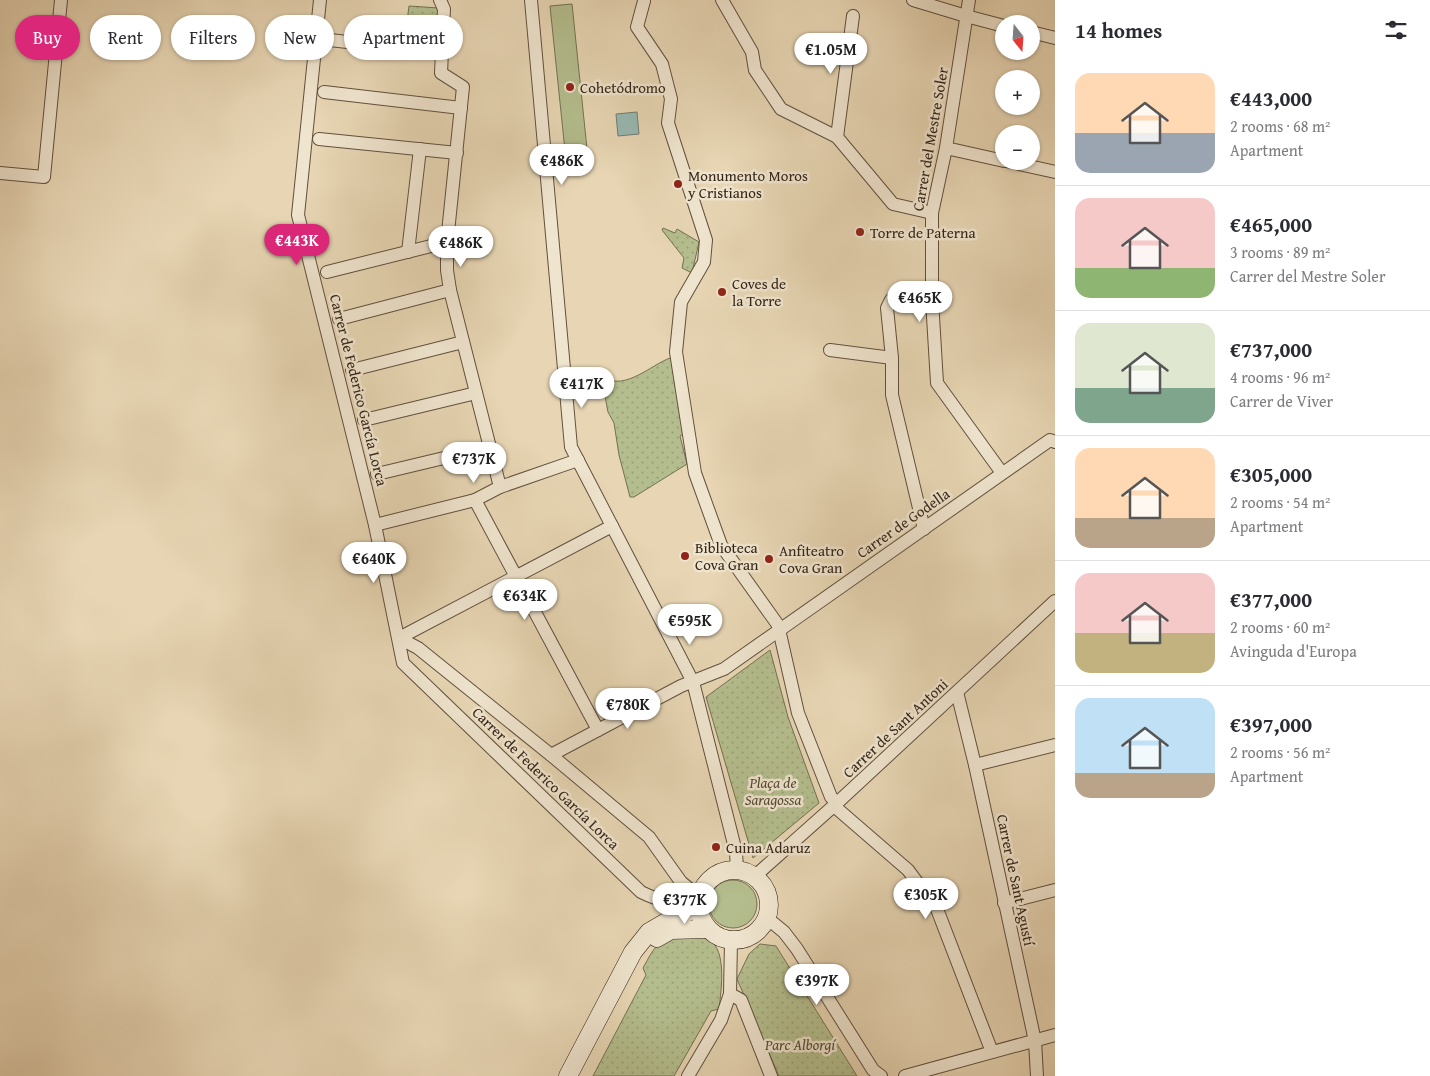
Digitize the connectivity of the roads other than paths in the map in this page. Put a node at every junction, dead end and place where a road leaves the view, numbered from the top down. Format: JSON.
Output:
{"nodes":[{"id":1,"x":61,"y":0,"type":"edge"},
{"id":2,"x":320,"y":0,"type":"edge"},
{"id":3,"x":440,"y":0,"type":"edge"},
{"id":4,"x":531,"y":0,"type":"edge"},
{"id":5,"x":644,"y":0,"type":"edge"},
{"id":6,"x":722,"y":0,"type":"edge"},
{"id":7,"x":913,"y":0,"type":"edge"},
{"id":8,"x":969,"y":0,"type":"edge"},
{"id":9,"x":444,"y":15,"type":"edge"},
{"id":10,"x":854,"y":16,"type":"dead end"},
{"id":11,"x":966,"y":16,"type":"junction"},
{"id":12,"x":995,"y":24,"type":"edge"},
{"id":13,"x":1040,"y":34,"type":"edge"},
{"id":14,"x":1055,"y":38,"type":"edge"},
{"id":15,"x":442,"y":60,"type":"edge"},
{"id":16,"x":324,"y":92,"type":"dead end"},
{"id":17,"x":461,"y":108,"type":"junction"},
{"id":18,"x":837,"y":137,"type":"junction"},
{"id":19,"x":319,"y":139,"type":"dead end"},
{"id":20,"x":946,"y":148,"type":"junction"},
{"id":21,"x":420,"y":149,"type":"junction"},
{"id":22,"x":457,"y":153,"type":"junction"},
{"id":23,"x":995,"y":159,"type":"edge"},
{"id":24,"x":1040,"y":169,"type":"edge"},
{"id":25,"x":1055,"y":172,"type":"edge"},
{"id":26,"x":0,"y":173,"type":"edge"},
{"id":27,"x":932,"y":213,"type":"junction"},
{"id":28,"x":448,"y":242,"type":"junction"},
{"id":29,"x":408,"y":252,"type":"junction"},
{"id":30,"x":327,"y":272,"type":"dead end"},
{"id":31,"x":450,"y":290,"type":"junction"},
{"id":32,"x":932,"y":300,"type":"junction"},
{"id":33,"x":339,"y":319,"type":"dead end"},
{"id":34,"x":463,"y":342,"type":"junction"},
{"id":35,"x":830,"y":350,"type":"dead end"},
{"id":36,"x":892,"y":358,"type":"junction"},
{"id":37,"x":352,"y":370,"type":"dead end"},
{"id":38,"x":476,"y":393,"type":"junction"},
{"id":39,"x":364,"y":420,"type":"dead end"},
{"id":40,"x":1055,"y":442,"type":"edge"},
{"id":41,"x":490,"y":447,"type":"junction"},
{"id":42,"x":578,"y":460,"type":"junction"},
{"id":43,"x":1002,"y":473,"type":"junction"},
{"id":44,"x":377,"y":474,"type":"dead end"},
{"id":45,"x":500,"y":487,"type":"junction"},
{"id":46,"x":475,"y":500,"type":"junction"},
{"id":47,"x":375,"y":525,"type":"junction"},
{"id":48,"x":612,"y":526,"type":"junction"},
{"id":49,"x":924,"y":529,"type":"junction"},
{"id":50,"x":516,"y":576,"type":"junction"},
{"id":51,"x":1055,"y":601,"type":"edge"},
{"id":52,"x":779,"y":630,"type":"junction"},
{"id":53,"x":399,"y":638,"type":"junction"},
{"id":54,"x":693,"y":682,"type":"junction"},
{"id":55,"x":957,"y":692,"type":"junction"},
{"id":56,"x":598,"y":730,"type":"junction"},
{"id":57,"x":1055,"y":745,"type":"edge"},
{"id":58,"x":551,"y":755,"type":"junction"},
{"id":59,"x":975,"y":765,"type":"junction"},
{"id":60,"x":835,"y":804,"type":"junction"},
{"id":61,"x":737,"y":870,"type":"junction"},
{"id":62,"x":755,"y":876,"type":"junction"},
{"id":63,"x":1055,"y":890,"type":"edge"},
{"id":64,"x":698,"y":901,"type":"junction"},
{"id":65,"x":1004,"y":903,"type":"junction"},
{"id":66,"x":767,"y":918,"type":"junction"},
{"id":67,"x":706,"y":929,"type":"junction"},
{"id":68,"x":731,"y":941,"type":"junction"},
{"id":69,"x":730,"y":994,"type":"junction"},
{"id":70,"x":1055,"y":1035,"type":"edge"},
{"id":71,"x":1035,"y":1041,"type":"junction"},
{"id":72,"x":992,"y":1052,"type":"junction"},
{"id":73,"x":568,"y":1076,"type":"edge"},
{"id":74,"x":578,"y":1076,"type":"edge"},
{"id":75,"x":688,"y":1076,"type":"edge"},
{"id":76,"x":770,"y":1076,"type":"edge"},
{"id":77,"x":881,"y":1076,"type":"edge"},
{"id":78,"x":905,"y":1076,"type":"edge"},
{"id":79,"x":1037,"y":1076,"type":"edge"}],
"edges":[{"from":1,"to":26,"type":"street"},
{"from":2,"to":47,"type":"street","name":"Carrer de Federico García Lorca"},
{"from":3,"to":9,"type":"street"},
{"from":4,"to":42,"type":"street"},
{"from":5,"to":52,"type":"street"},
{"from":6,"to":18,"type":"street"},
{"from":7,"to":11,"type":"street"},
{"from":8,"to":11,"type":"street","name":"Carrer del Mestre Soler"},
{"from":10,"to":18,"type":"street"},
{"from":11,"to":12,"type":"street"},
{"from":11,"to":20,"type":"street","name":"Carrer del Mestre Soler"},
{"from":13,"to":14,"type":"street"},
{"from":15,"to":17,"type":"street"},
{"from":16,"to":17,"type":"street"},
{"from":17,"to":22,"type":"street"},
{"from":18,"to":27,"type":"street"},
{"from":19,"to":21,"type":"street"},
{"from":20,"to":23,"type":"street"},
{"from":20,"to":27,"type":"street","name":"Carrer del Mestre Soler"},
{"from":21,"to":22,"type":"street"},
{"from":21,"to":29,"type":"street"},
{"from":22,"to":28,"type":"street"},
{"from":24,"to":25,"type":"street"},
{"from":27,"to":32,"type":"street","name":"Carrer del Mestre Soler"},
{"from":28,"to":29,"type":"street"},
{"from":28,"to":31,"type":"street"},
{"from":29,"to":30,"type":"street"},
{"from":31,"to":33,"type":"street"},
{"from":31,"to":34,"type":"street"},
{"from":32,"to":36,"type":"street"},
{"from":32,"to":43,"type":"street","name":"Carrer del Mestre Soler"},
{"from":34,"to":37,"type":"street"},
{"from":34,"to":38,"type":"street"},
{"from":35,"to":36,"type":"street"},
{"from":36,"to":49,"type":"street"},
{"from":38,"to":39,"type":"street"},
{"from":38,"to":41,"type":"street"},
{"from":40,"to":43,"type":"street","name":"Carrer de Godella"},
{"from":41,"to":44,"type":"street"},
{"from":41,"to":45,"type":"street"},
{"from":42,"to":45,"type":"street"},
{"from":42,"to":48,"type":"street"},
{"from":43,"to":49,"type":"street","name":"Carrer de Godella"},
{"from":45,"to":46,"type":"street"},
{"from":46,"to":47,"type":"street"},
{"from":46,"to":50,"type":"street"},
{"from":47,"to":53,"type":"street","name":"Carrer de Federico García Lorca"},
{"from":48,"to":50,"type":"street"},
{"from":48,"to":54,"type":"street"},
{"from":49,"to":52,"type":"street","name":"Carrer de Godella"},
{"from":50,"to":53,"type":"street"},
{"from":50,"to":56,"type":"street"},
{"from":51,"to":55,"type":"street","name":"Carrer de Sant Antoni"},
{"from":52,"to":54,"type":"street","name":"Carrer de Godella"},
{"from":52,"to":60,"type":"street"},
{"from":53,"to":58,"type":"street","name":"Carrer de Federico García Lorca"},
{"from":53,"to":64,"type":"street","name":"Carrer de Federico García Lorca"},
{"from":54,"to":56,"type":"street","name":"Carrer de Godella"},
{"from":54,"to":61,"type":"street"},
{"from":55,"to":59,"type":"street","name":"Carrer de Sant Agustí"},
{"from":55,"to":60,"type":"street","name":"Carrer de Sant Antoni"},
{"from":56,"to":58,"type":"street","name":"Carrer de Godella"},
{"from":57,"to":59,"type":"street"},
{"from":58,"to":64,"type":"street","name":"Carrer de Federico García Lorca"},
{"from":59,"to":65,"type":"street","name":"Carrer de Sant Agustí"},
{"from":60,"to":62,"type":"street","name":"Carrer de Sant Antoni"},
{"from":60,"to":72,"type":"street"},
{"from":61,"to":62,"type":"street"},
{"from":61,"to":64,"type":"street"},
{"from":62,"to":66,"type":"street"},
{"from":63,"to":65,"type":"street"},
{"from":64,"to":67,"type":"street"},
{"from":64,"to":73,"type":"street"},
{"from":65,"to":71,"type":"street","name":"Carrer de Sant Agustí"},
{"from":66,"to":68,"type":"street"},
{"from":66,"to":77,"type":"street"},
{"from":67,"to":68,"type":"street"},
{"from":67,"to":74,"type":"street"},
{"from":68,"to":69,"type":"street"},
{"from":69,"to":75,"type":"street"},
{"from":69,"to":76,"type":"street"},
{"from":70,"to":71,"type":"street"},
{"from":71,"to":72,"type":"street"},
{"from":71,"to":79,"type":"street","name":"Carrer de Sant Agustí"},
{"from":72,"to":78,"type":"street"}]}
